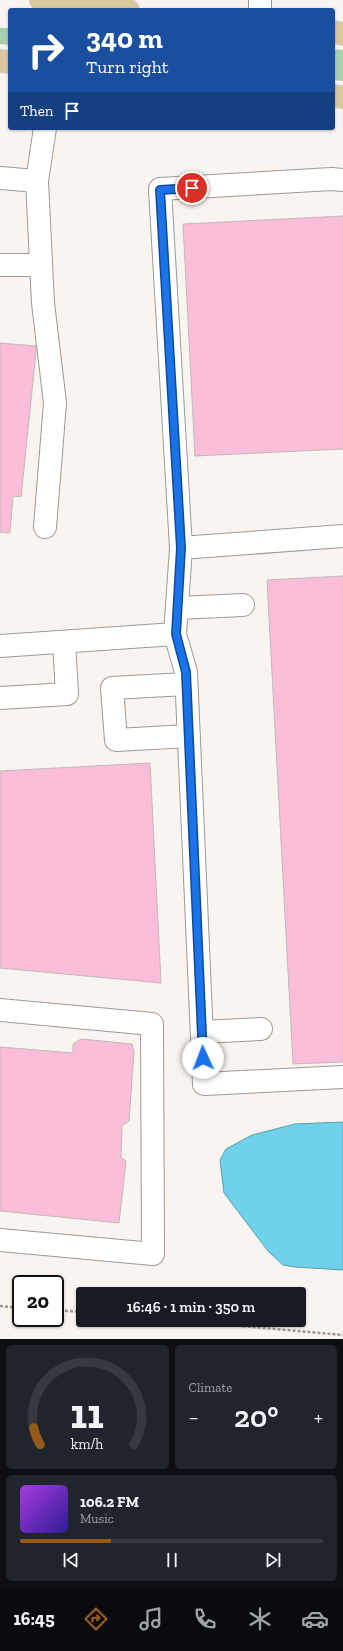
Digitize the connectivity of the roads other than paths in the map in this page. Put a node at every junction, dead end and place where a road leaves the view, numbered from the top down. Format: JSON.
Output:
{"nodes":[{"id":1,"x":41,"y":0,"type":"edge"},
{"id":2,"x":111,"y":8,"type":"edge"},
{"id":3,"x":45,"y":130,"type":"edge"},
{"id":4,"x":0,"y":178,"type":"edge"},
{"id":5,"x":343,"y":180,"type":"edge"},
{"id":6,"x":37,"y":181,"type":"junction"},
{"id":7,"x":0,"y":265,"type":"edge"},
{"id":8,"x":41,"y":265,"type":"junction"},
{"id":9,"x":45,"y":527,"type":"dead end"},
{"id":10,"x":343,"y":536,"type":"edge"},
{"id":11,"x":181,"y":548,"type":"junction"},
{"id":12,"x":243,"y":605,"type":"dead end"},
{"id":13,"x":178,"y":608,"type":"junction"},
{"id":14,"x":176,"y":634,"type":"junction"},
{"id":15,"x":64,"y":642,"type":"junction"},
{"id":16,"x":0,"y":646,"type":"edge"},
{"id":17,"x":186,"y":684,"type":"junction"},
{"id":18,"x":0,"y":698,"type":"edge"},
{"id":19,"x":188,"y":736,"type":"junction"},
{"id":20,"x":0,"y":1010,"type":"edge"},
{"id":21,"x":261,"y":1029,"type":"dead end"},
{"id":22,"x":202,"y":1032,"type":"junction"},
{"id":23,"x":343,"y":1077,"type":"edge"},
{"id":24,"x":0,"y":1240,"type":"edge"}],
"edges":[{"from":1,"to":2,"type":"main road"},
{"from":3,"to":6,"type":"lane"},
{"from":4,"to":6,"type":"lane"},
{"from":5,"to":11,"type":"lane"},
{"from":6,"to":8,"type":"lane"},
{"from":7,"to":8,"type":"lane"},
{"from":8,"to":9,"type":"lane"},
{"from":10,"to":11,"type":"lane"},
{"from":11,"to":13,"type":"lane"},
{"from":12,"to":13,"type":"lane"},
{"from":13,"to":14,"type":"lane"},
{"from":14,"to":15,"type":"lane"},
{"from":14,"to":17,"type":"lane"},
{"from":15,"to":16,"type":"lane"},
{"from":15,"to":18,"type":"lane"},
{"from":17,"to":19,"type":"lane"},
{"from":17,"to":19,"type":"lane"},
{"from":19,"to":22,"type":"lane"},
{"from":20,"to":24,"type":"lane"},
{"from":21,"to":22,"type":"lane"},
{"from":22,"to":23,"type":"lane"}]}
